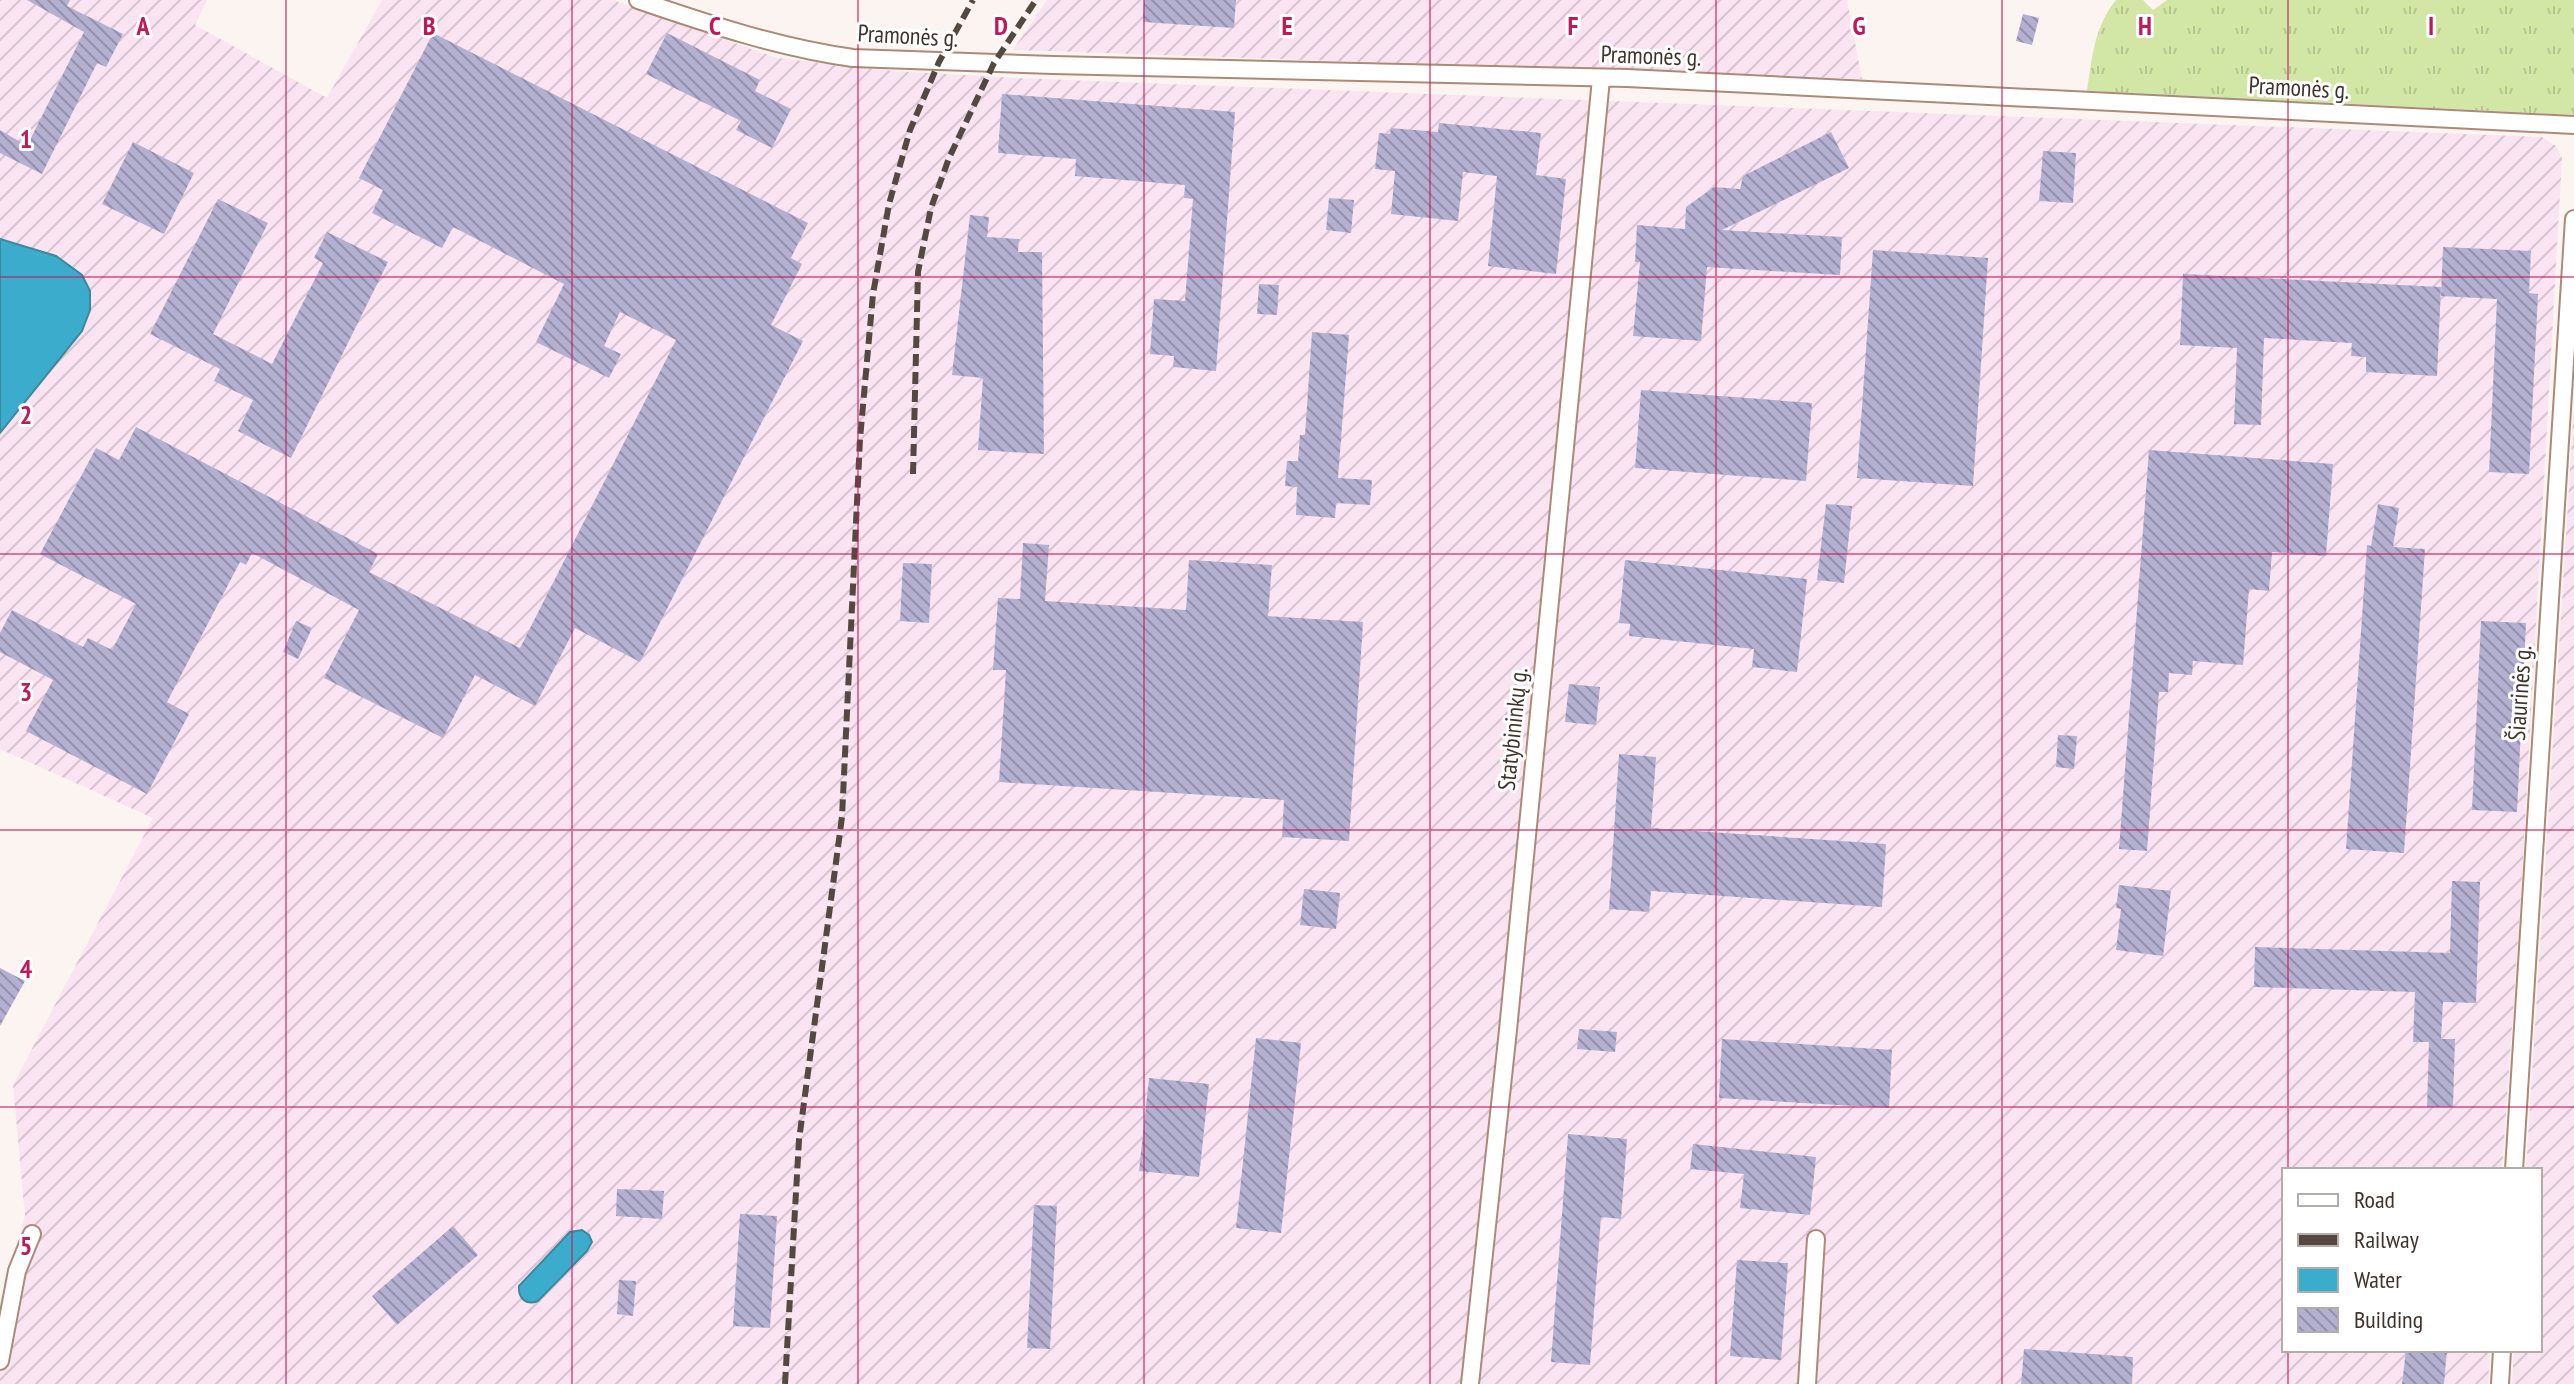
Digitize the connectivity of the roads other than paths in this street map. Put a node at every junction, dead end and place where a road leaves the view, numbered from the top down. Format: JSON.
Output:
{"nodes":[{"id":1,"x":638,"y":0,"type":"edge"},
{"id":2,"x":1601,"y":79,"type":"junction"},
{"id":3,"x":2574,"y":125,"type":"edge"},
{"id":4,"x":2574,"y":219,"type":"edge"},
{"id":5,"x":2514,"y":1168,"type":"edge"},
{"id":6,"x":32,"y":1234,"type":"dead end"},
{"id":7,"x":1816,"y":1239,"type":"dead end"},
{"id":8,"x":2502,"y":1352,"type":"edge"},
{"id":9,"x":0,"y":1361,"type":"edge"},
{"id":10,"x":1470,"y":1384,"type":"edge"},
{"id":11,"x":1807,"y":1384,"type":"edge"},
{"id":12,"x":2500,"y":1384,"type":"edge"}],
"edges":[{"from":1,"to":2,"type":"street","name":"Pramonės g."},
{"from":2,"to":3,"type":"street","name":"Pramonės g."},
{"from":2,"to":10,"type":"street","name":"Statybininkų g."},
{"from":4,"to":5,"type":"street","name":"Šiaurinės g."},
{"from":6,"to":9,"type":"street"},
{"from":7,"to":11,"type":"street"},
{"from":8,"to":12,"type":"street"}]}
